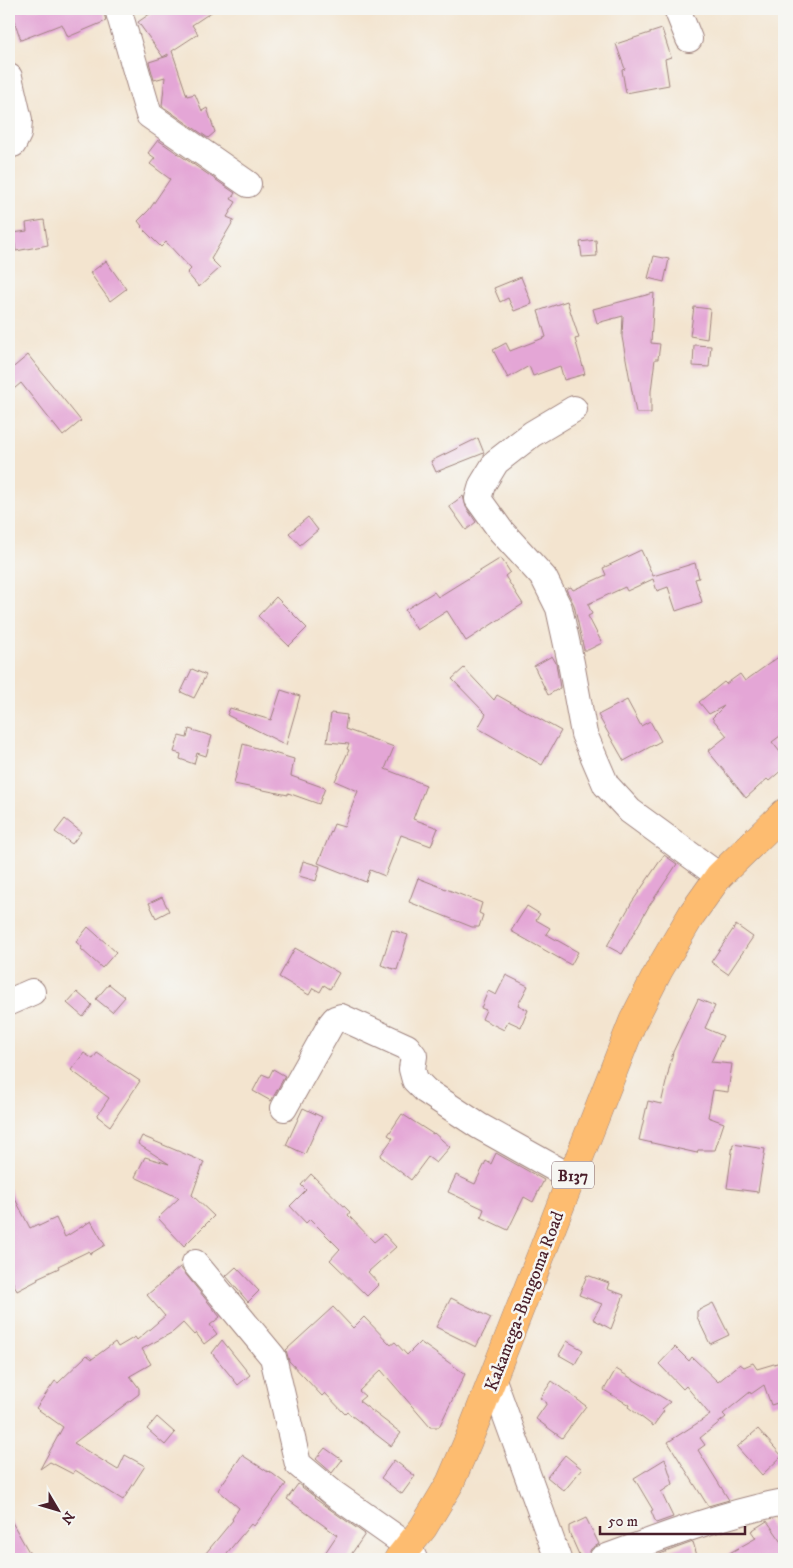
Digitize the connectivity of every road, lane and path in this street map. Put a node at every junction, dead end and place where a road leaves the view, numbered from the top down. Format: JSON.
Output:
{"nodes":[{"id":1,"x":118,"y":9,"type":"edge"},
{"id":2,"x":677,"y":9,"type":"edge"},
{"id":3,"x":689,"y":39,"type":"dead end"},
{"id":4,"x":9,"y":77,"type":"edge"},
{"id":5,"x":9,"y":145,"type":"edge"},
{"id":6,"x":248,"y":184,"type":"dead end"},
{"id":7,"x":574,"y":409,"type":"dead end"},
{"id":8,"x":784,"y":814,"type":"edge"},
{"id":9,"x":719,"y":876,"type":"junction"},
{"id":10,"x":32,"y":992,"type":"dead end"},
{"id":11,"x":9,"y":1002,"type":"edge"},
{"id":12,"x":284,"y":1108,"type":"dead end"},
{"id":13,"x":572,"y":1178,"type":"junction"},
{"id":14,"x":195,"y":1263,"type":"dead end"},
{"id":15,"x":493,"y":1380,"type":"junction"},
{"id":16,"x":784,"y":1502,"type":"edge"},
{"id":17,"x":407,"y":1555,"type":"edge"},
{"id":18,"x":558,"y":1559,"type":"edge"},
{"id":19,"x":602,"y":1559,"type":"edge"}],
"edges":[{"from":1,"to":6,"type":"street"},
{"from":2,"to":3,"type":"street"},
{"from":4,"to":5,"type":"street"},
{"from":7,"to":9,"type":"street"},
{"from":8,"to":9,"type":"main road","name":"Kakamega-Bungoma Road","number":"B137"},
{"from":9,"to":13,"type":"main road","name":"Kakamega-Bungoma Road","number":"B137"},
{"from":10,"to":11,"type":"street"},
{"from":12,"to":13,"type":"street"},
{"from":13,"to":15,"type":"main road","name":"Kakamega-Bungoma Road","number":"B137"},
{"from":14,"to":17,"type":"street"},
{"from":15,"to":17,"type":"main road","name":"Kakamega-Bungoma Road","number":"B137"},
{"from":15,"to":18,"type":"street"},
{"from":16,"to":19,"type":"street"}]}
